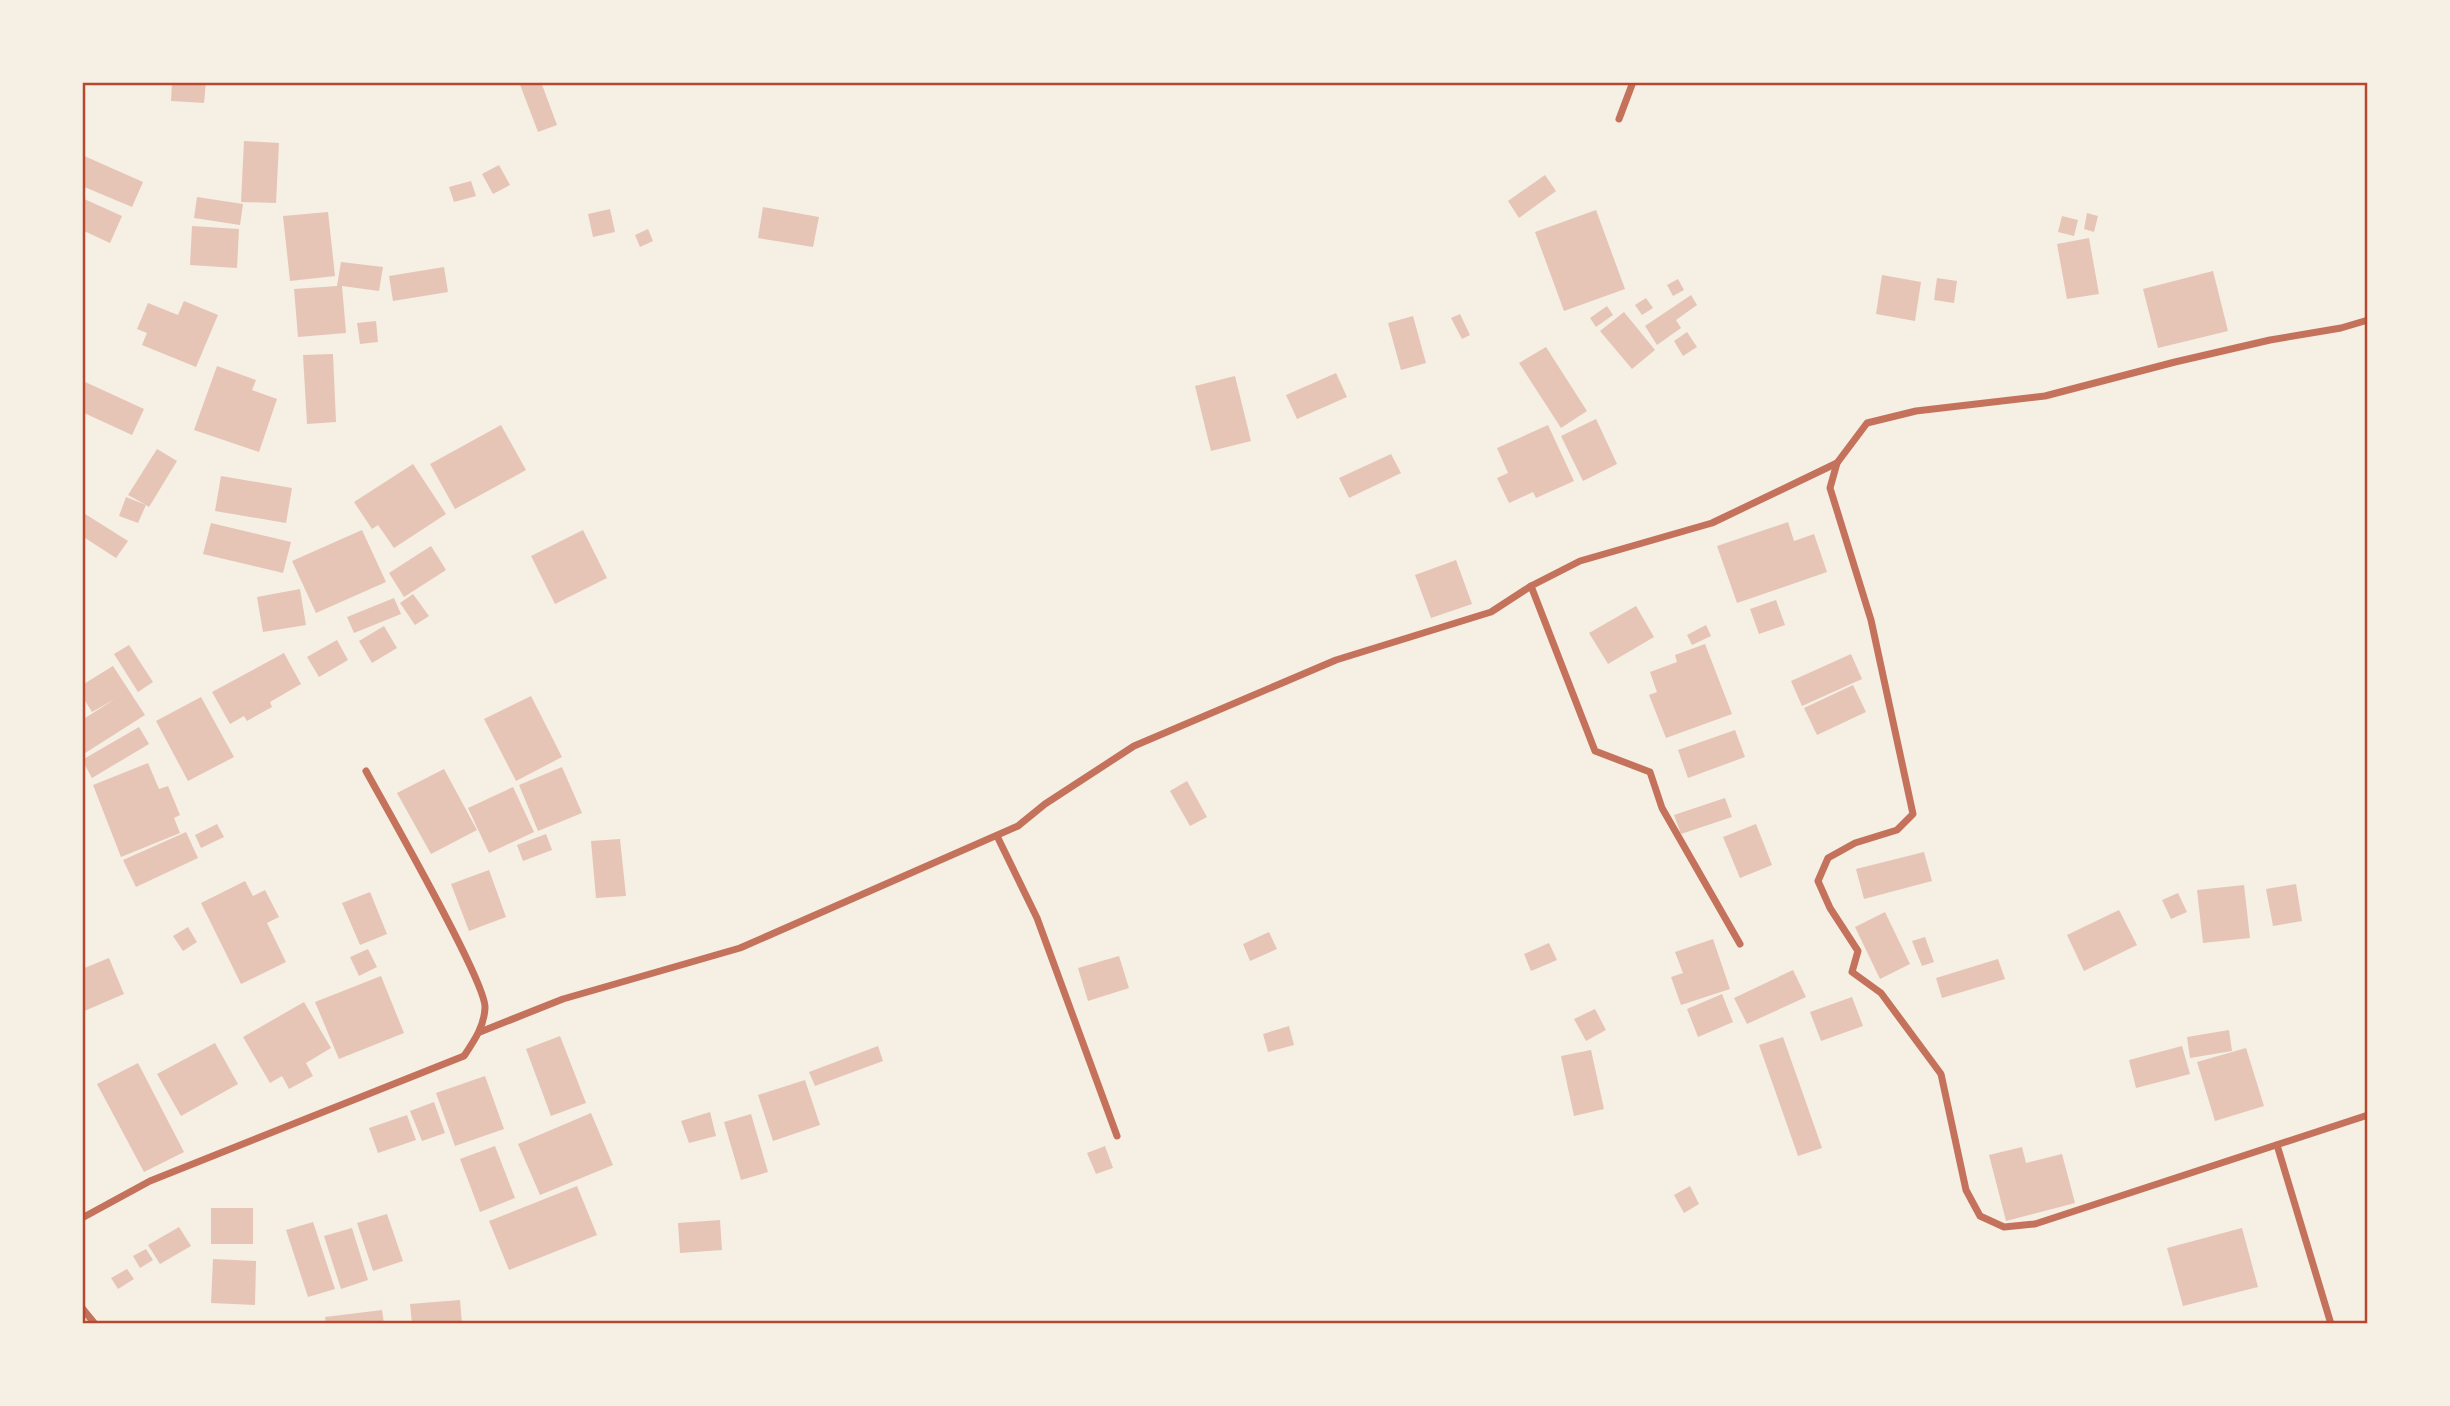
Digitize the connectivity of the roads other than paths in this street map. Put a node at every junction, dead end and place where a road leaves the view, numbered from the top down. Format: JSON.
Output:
{"nodes":[{"id":1,"x":1633,"y":82,"type":"edge"},
{"id":2,"x":1619,"y":119,"type":"dead end"},
{"id":3,"x":2368,"y":320,"type":"edge"},
{"id":4,"x":1837,"y":463,"type":"junction"},
{"id":5,"x":1531,"y":586,"type":"junction"},
{"id":6,"x":366,"y":771,"type":"dead end"},
{"id":7,"x":997,"y":836,"type":"junction"},
{"id":8,"x":1740,"y":944,"type":"dead end"},
{"id":9,"x":480,"y":1032,"type":"junction"},
{"id":10,"x":2368,"y":1115,"type":"edge"},
{"id":11,"x":1117,"y":1136,"type":"dead end"},
{"id":12,"x":2277,"y":1145,"type":"junction"},
{"id":13,"x":82,"y":1218,"type":"edge"},
{"id":14,"x":82,"y":1308,"type":"edge"},
{"id":15,"x":95,"y":1324,"type":"edge"},
{"id":16,"x":2331,"y":1324,"type":"edge"}],
"edges":[{"from":1,"to":2,"type":"street"},
{"from":3,"to":4,"type":"street"},
{"from":4,"to":5,"type":"street"},
{"from":4,"to":12,"type":"street"},
{"from":5,"to":7,"type":"street"},
{"from":5,"to":8,"type":"street"},
{"from":6,"to":9,"type":"street"},
{"from":7,"to":9,"type":"street"},
{"from":7,"to":11,"type":"street"},
{"from":9,"to":13,"type":"street"},
{"from":10,"to":12,"type":"street"},
{"from":12,"to":16,"type":"street"},
{"from":14,"to":15,"type":"street"}]}
